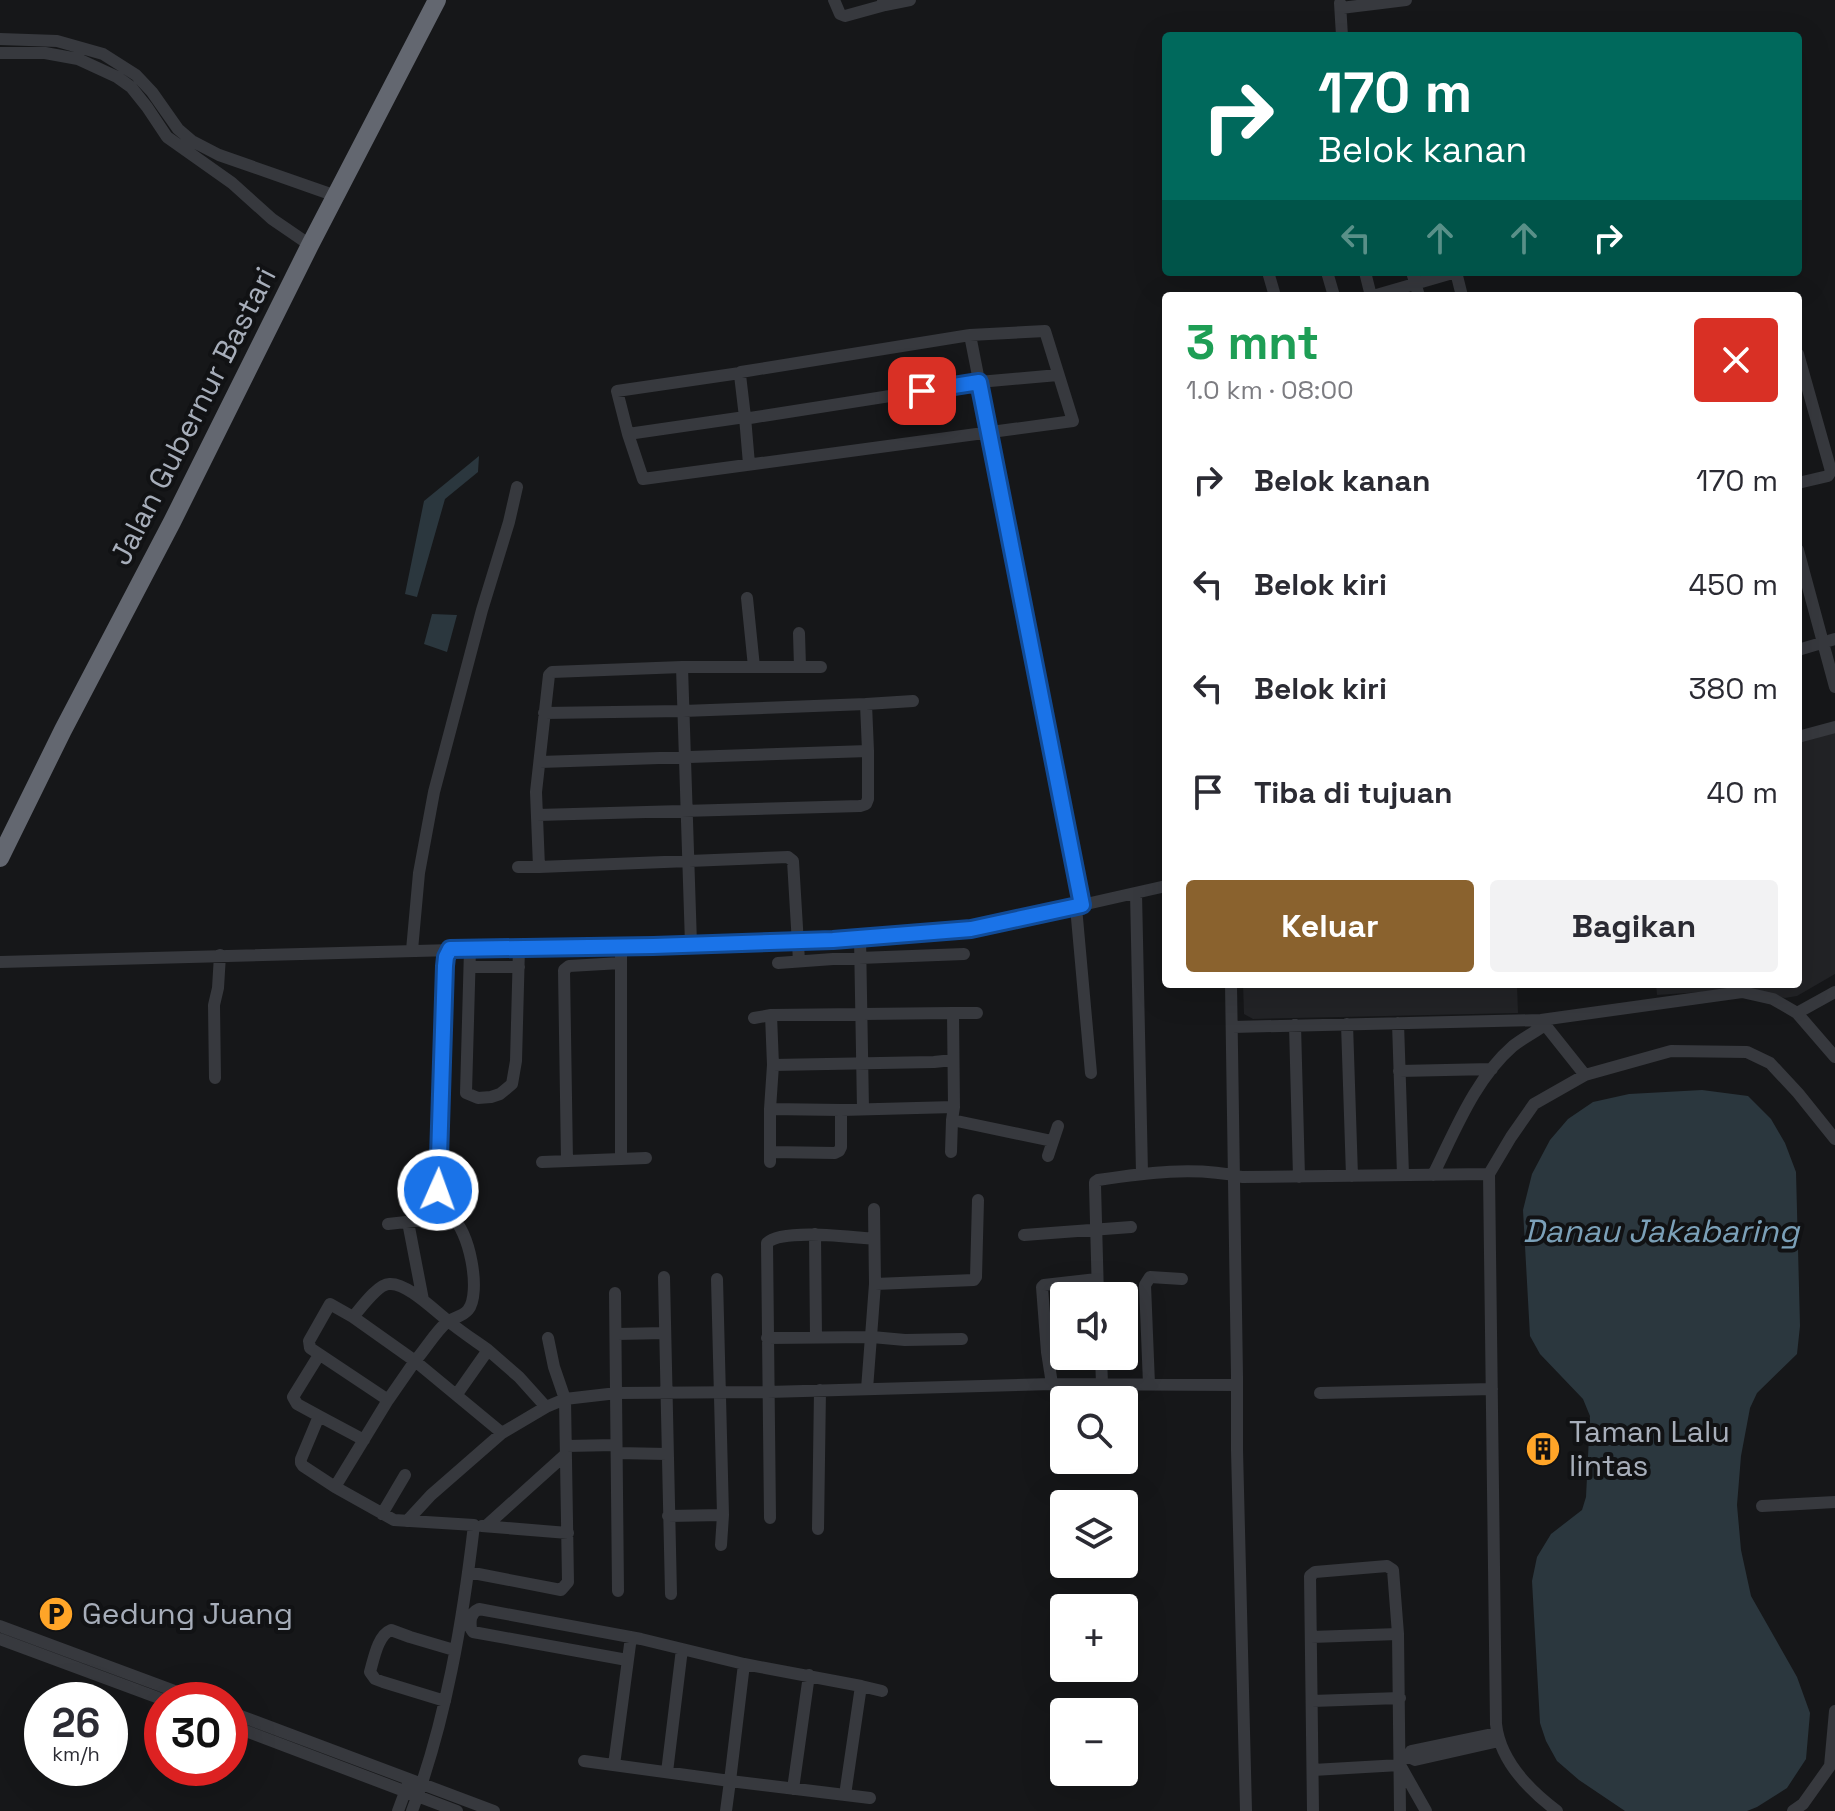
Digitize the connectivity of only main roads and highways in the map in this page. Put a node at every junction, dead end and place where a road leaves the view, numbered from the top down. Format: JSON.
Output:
{"nodes":[{"id":1,"x":437,"y":0,"type":"edge"},
{"id":2,"x":0,"y":858,"type":"edge"}],
"edges":[{"from":1,"to":2,"type":"highway","name":"Jalan Gubernur Bastari"}]}
